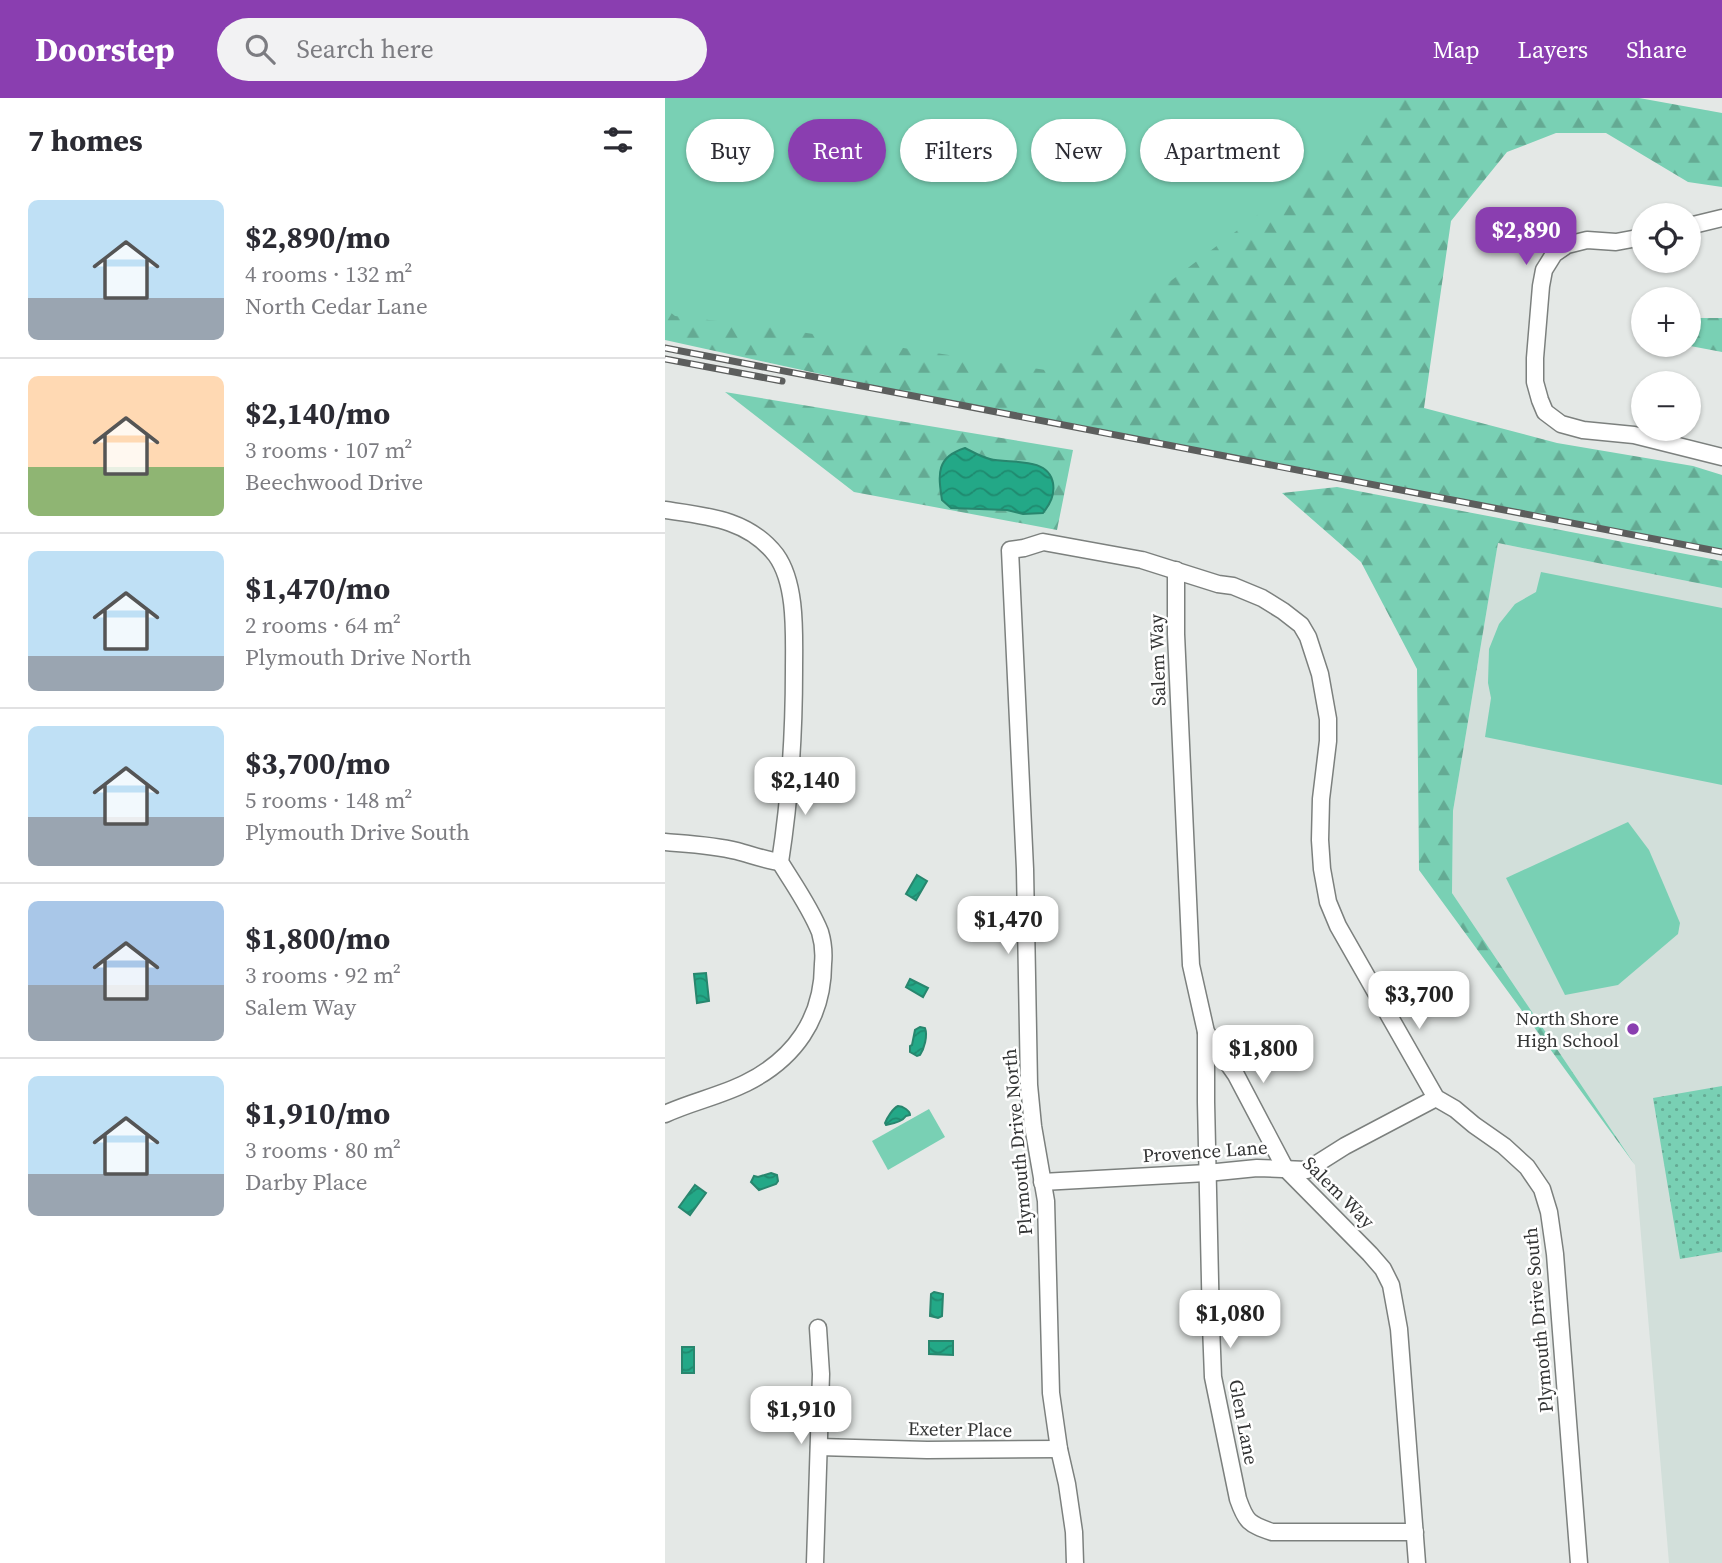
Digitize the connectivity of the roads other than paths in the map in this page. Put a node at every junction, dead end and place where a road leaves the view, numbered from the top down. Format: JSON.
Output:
{"nodes":[{"id":1,"x":1722,"y":218,"type":"edge"},
{"id":2,"x":1701,"y":223,"type":"edge"},
{"id":3,"x":1631,"y":239,"type":"edge"},
{"id":4,"x":1722,"y":457,"type":"edge"},
{"id":5,"x":665,"y":510,"type":"edge"},
{"id":6,"x":1176,"y":570,"type":"junction"},
{"id":7,"x":665,"y":842,"type":"edge"},
{"id":8,"x":780,"y":862,"type":"junction"},
{"id":9,"x":1206,"y":1032,"type":"junction"},
{"id":10,"x":1436,"y":1098,"type":"junction"},
{"id":11,"x":665,"y":1114,"type":"edge"},
{"id":12,"x":1286,"y":1168,"type":"junction"},
{"id":13,"x":1207,"y":1173,"type":"junction"},
{"id":14,"x":1042,"y":1182,"type":"junction"},
{"id":15,"x":818,"y":1328,"type":"dead end"},
{"id":16,"x":819,"y":1447,"type":"junction"},
{"id":17,"x":1059,"y":1449,"type":"junction"},
{"id":18,"x":1415,"y":1532,"type":"junction"},
{"id":19,"x":815,"y":1563,"type":"edge"},
{"id":20,"x":1075,"y":1563,"type":"edge"},
{"id":21,"x":1417,"y":1563,"type":"edge"},
{"id":22,"x":1580,"y":1563,"type":"edge"}],
"edges":[{"from":1,"to":2,"type":"street"},
{"from":3,"to":4,"type":"street"},
{"from":5,"to":8,"type":"street"},
{"from":6,"to":9,"type":"street","name":"Salem Way"},
{"from":6,"to":10,"type":"street","name":"Plymouth Drive South"},
{"from":6,"to":14,"type":"street","name":"Plymouth Drive North"},
{"from":7,"to":8,"type":"street"},
{"from":8,"to":11,"type":"street"},
{"from":9,"to":12,"type":"street","name":"Salem Way"},
{"from":9,"to":13,"type":"street","name":"Glen Lane"},
{"from":10,"to":12,"type":"street","name":"Provence Lane"},
{"from":10,"to":22,"type":"street","name":"Plymouth Drive South"},
{"from":12,"to":13,"type":"street","name":"Provence Lane"},
{"from":12,"to":18,"type":"street","name":"Salem Way"},
{"from":13,"to":14,"type":"street","name":"Provence Lane"},
{"from":13,"to":18,"type":"street","name":"Glen Lane"},
{"from":14,"to":17,"type":"street","name":"Plymouth Drive North"},
{"from":15,"to":16,"type":"street"},
{"from":16,"to":17,"type":"street","name":"Exeter Place"},
{"from":16,"to":19,"type":"street"},
{"from":17,"to":20,"type":"street","name":"Plymouth Drive North"},
{"from":18,"to":21,"type":"street","name":"Salem Way"}]}
